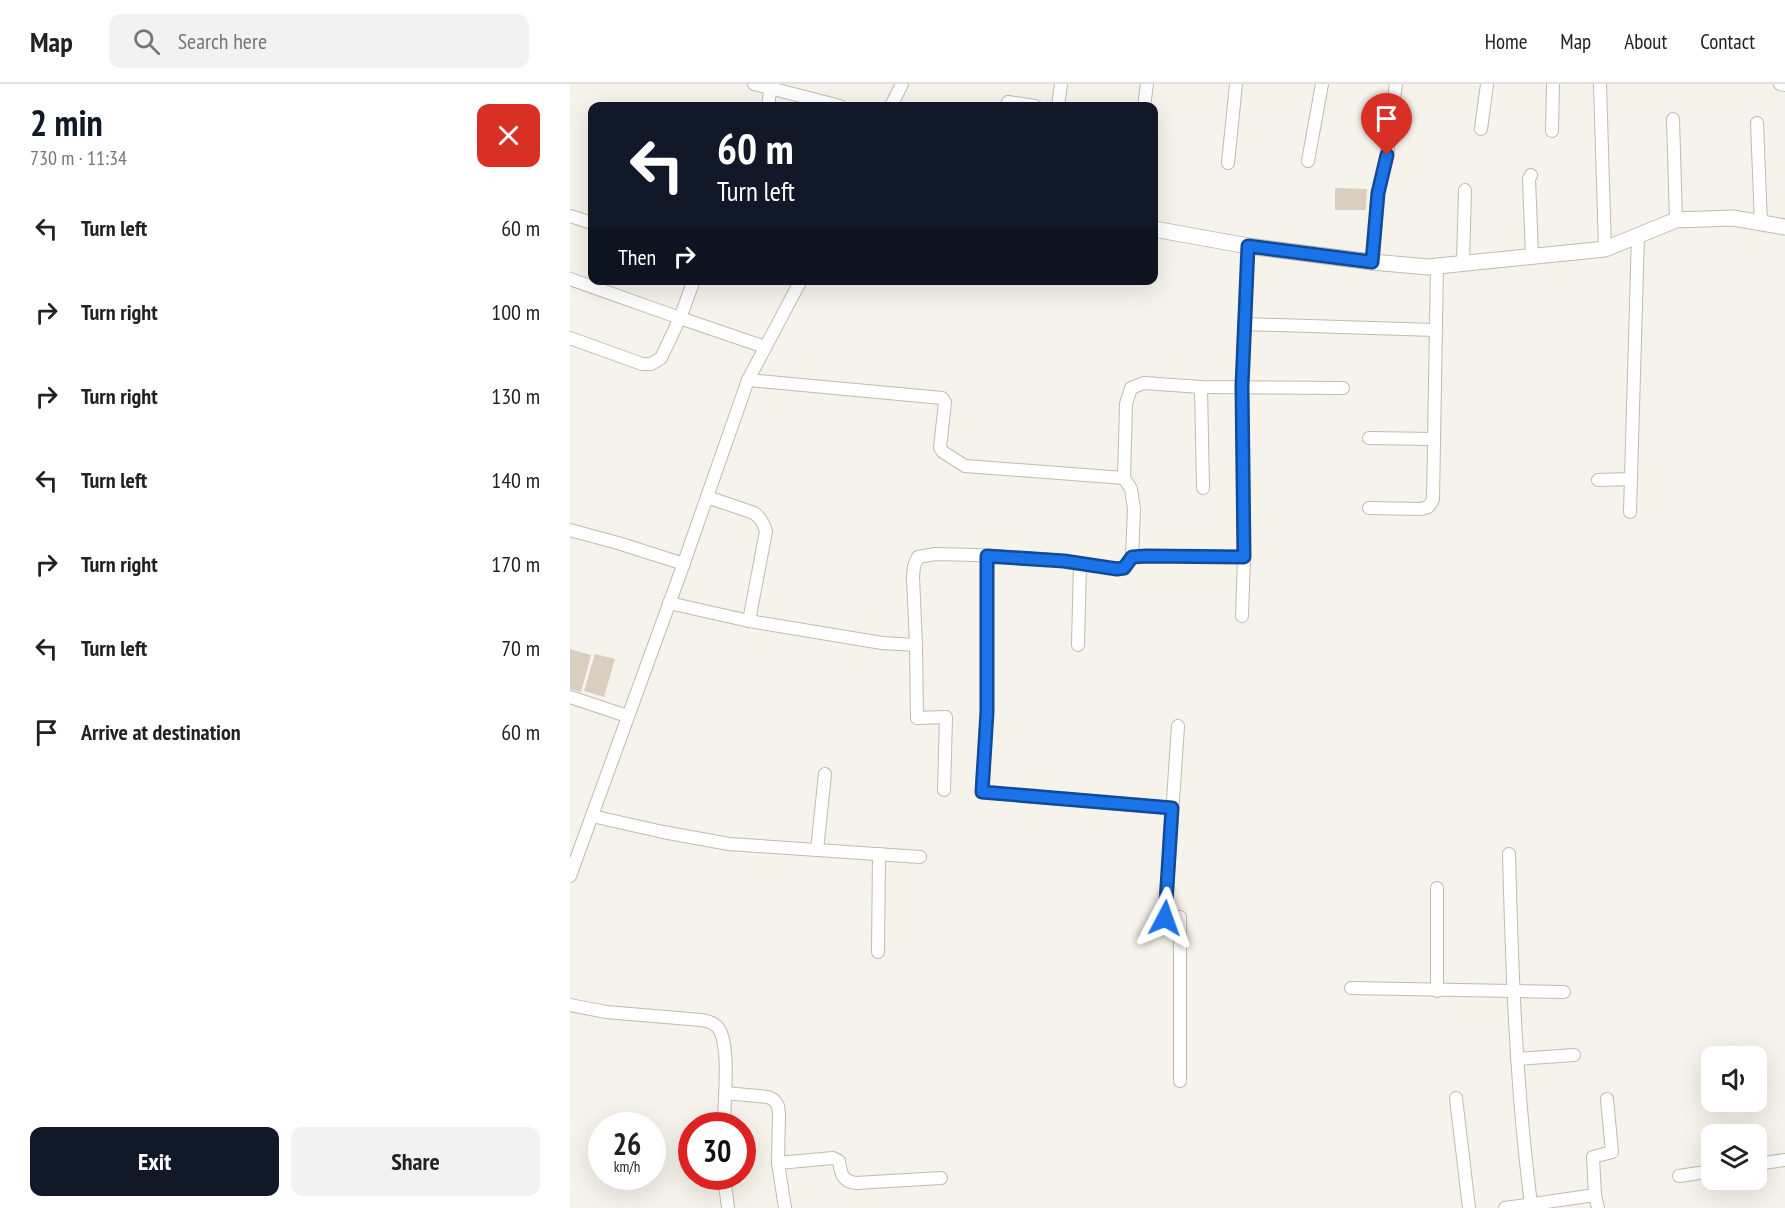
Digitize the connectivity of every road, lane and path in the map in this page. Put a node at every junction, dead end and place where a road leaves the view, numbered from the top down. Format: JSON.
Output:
{"nodes":[{"id":1,"x":754,"y":84,"type":"edge"},
{"id":2,"x":902,"y":84,"type":"edge"},
{"id":3,"x":1061,"y":84,"type":"edge"},
{"id":4,"x":1147,"y":84,"type":"edge"},
{"id":5,"x":1236,"y":84,"type":"edge"},
{"id":6,"x":1322,"y":84,"type":"edge"},
{"id":7,"x":1396,"y":84,"type":"edge"},
{"id":8,"x":1487,"y":84,"type":"edge"},
{"id":9,"x":1553,"y":84,"type":"edge"},
{"id":10,"x":1600,"y":84,"type":"edge"},
{"id":11,"x":1780,"y":84,"type":"edge"},
{"id":12,"x":1785,"y":85,"type":"edge"},
{"id":13,"x":771,"y":86,"type":"edge"},
{"id":14,"x":769,"y":102,"type":"edge"},
{"id":15,"x":826,"y":102,"type":"edge"},
{"id":16,"x":893,"y":102,"type":"edge"},
{"id":17,"x":1059,"y":102,"type":"edge"},
{"id":18,"x":1145,"y":102,"type":"edge"},
{"id":19,"x":1674,"y":119,"type":"dead end"},
{"id":20,"x":1757,"y":123,"type":"dead end"},
{"id":21,"x":1481,"y":129,"type":"dead end"},
{"id":22,"x":1552,"y":131,"type":"dead end"},
{"id":23,"x":1308,"y":161,"type":"dead end"},
{"id":24,"x":1228,"y":163,"type":"dead end"},
{"id":25,"x":1531,"y":175,"type":"dead end"},
{"id":26,"x":1465,"y":190,"type":"dead end"},
{"id":27,"x":570,"y":216,"type":"edge"},
{"id":28,"x":1676,"y":220,"type":"junction"},
{"id":29,"x":588,"y":222,"type":"edge"},
{"id":30,"x":1761,"y":224,"type":"junction"},
{"id":31,"x":1785,"y":227,"type":"edge"},
{"id":32,"x":1158,"y":231,"type":"edge"},
{"id":33,"x":1638,"y":235,"type":"junction"},
{"id":34,"x":1248,"y":246,"type":"junction"},
{"id":35,"x":1605,"y":249,"type":"junction"},
{"id":36,"x":1532,"y":256,"type":"junction"},
{"id":37,"x":1372,"y":262,"type":"junction"},
{"id":38,"x":1463,"y":263,"type":"junction"},
{"id":39,"x":1437,"y":266,"type":"junction"},
{"id":40,"x":570,"y":279,"type":"edge"},
{"id":41,"x":692,"y":285,"type":"edge"},
{"id":42,"x":798,"y":285,"type":"edge"},
{"id":43,"x":680,"y":318,"type":"junction"},
{"id":44,"x":1244,"y":324,"type":"junction"},
{"id":45,"x":1435,"y":330,"type":"junction"},
{"id":46,"x":570,"y":338,"type":"edge"},
{"id":47,"x":765,"y":348,"type":"junction"},
{"id":48,"x":748,"y":380,"type":"junction"},
{"id":49,"x":1242,"y":386,"type":"junction"},
{"id":50,"x":1201,"y":387,"type":"junction"},
{"id":51,"x":1343,"y":388,"type":"dead end"},
{"id":52,"x":1370,"y":438,"type":"dead end"},
{"id":53,"x":1434,"y":439,"type":"junction"},
{"id":54,"x":1124,"y":478,"type":"junction"},
{"id":55,"x":1631,"y":479,"type":"junction"},
{"id":56,"x":1598,"y":480,"type":"dead end"},
{"id":57,"x":1203,"y":489,"type":"dead end"},
{"id":58,"x":707,"y":497,"type":"junction"},
{"id":59,"x":1370,"y":508,"type":"dead end"},
{"id":60,"x":1630,"y":512,"type":"dead end"},
{"id":61,"x":570,"y":530,"type":"edge"},
{"id":62,"x":987,"y":556,"type":"junction"},
{"id":63,"x":1132,"y":557,"type":"junction"},
{"id":64,"x":1244,"y":557,"type":"junction"},
{"id":65,"x":1080,"y":563,"type":"junction"},
{"id":66,"x":684,"y":564,"type":"junction"},
{"id":67,"x":669,"y":603,"type":"junction"},
{"id":68,"x":1242,"y":616,"type":"dead end"},
{"id":69,"x":749,"y":621,"type":"junction"},
{"id":70,"x":916,"y":645,"type":"junction"},
{"id":71,"x":1078,"y":645,"type":"dead end"},
{"id":72,"x":570,"y":697,"type":"edge"},
{"id":73,"x":627,"y":716,"type":"junction"},
{"id":74,"x":1178,"y":726,"type":"dead end"},
{"id":75,"x":825,"y":774,"type":"dead end"},
{"id":76,"x":944,"y":790,"type":"dead end"},
{"id":77,"x":1172,"y":808,"type":"junction"},
{"id":78,"x":592,"y":816,"type":"junction"},
{"id":79,"x":817,"y":850,"type":"junction"},
{"id":80,"x":879,"y":854,"type":"junction"},
{"id":81,"x":1509,"y":854,"type":"dead end"},
{"id":82,"x":920,"y":857,"type":"dead end"},
{"id":83,"x":570,"y":876,"type":"edge"},
{"id":84,"x":1437,"y":888,"type":"dead end"},
{"id":85,"x":878,"y":952,"type":"dead end"},
{"id":86,"x":1351,"y":988,"type":"dead end"},
{"id":87,"x":1437,"y":991,"type":"junction"},
{"id":88,"x":1564,"y":992,"type":"dead end"},
{"id":89,"x":1513,"y":993,"type":"junction"},
{"id":90,"x":570,"y":1005,"type":"edge"},
{"id":91,"x":1575,"y":1055,"type":"dead end"},
{"id":92,"x":1518,"y":1059,"type":"junction"},
{"id":93,"x":1180,"y":1081,"type":"dead end"},
{"id":94,"x":724,"y":1093,"type":"junction"},
{"id":95,"x":1456,"y":1098,"type":"dead end"},
{"id":96,"x":1607,"y":1099,"type":"dead end"},
{"id":97,"x":724,"y":1112,"type":"edge"},
{"id":98,"x":1785,"y":1160,"type":"edge"},
{"id":99,"x":1767,"y":1162,"type":"edge"},
{"id":100,"x":778,"y":1163,"type":"junction"},
{"id":101,"x":1701,"y":1173,"type":"edge"},
{"id":102,"x":1679,"y":1176,"type":"dead end"},
{"id":103,"x":941,"y":1178,"type":"dead end"},
{"id":104,"x":726,"y":1190,"type":"edge"},
{"id":105,"x":1595,"y":1195,"type":"junction"},
{"id":106,"x":1531,"y":1204,"type":"junction"},
{"id":107,"x":728,"y":1208,"type":"edge"},
{"id":108,"x":785,"y":1208,"type":"edge"},
{"id":109,"x":1469,"y":1208,"type":"edge"},
{"id":110,"x":1505,"y":1208,"type":"edge"},
{"id":111,"x":1598,"y":1208,"type":"edge"}],
"edges":[{"from":1,"to":13,"type":"street"},
{"from":2,"to":16,"type":"street"},
{"from":3,"to":17,"type":"street"},
{"from":4,"to":18,"type":"street"},
{"from":5,"to":24,"type":"street"},
{"from":6,"to":23,"type":"street"},
{"from":7,"to":37,"type":"street"},
{"from":8,"to":21,"type":"street"},
{"from":9,"to":22,"type":"street"},
{"from":10,"to":35,"type":"street"},
{"from":11,"to":12,"type":"street"},
{"from":13,"to":14,"type":"street"},
{"from":13,"to":15,"type":"street"},
{"from":19,"to":28,"type":"street"},
{"from":20,"to":30,"type":"street"},
{"from":25,"to":36,"type":"street"},
{"from":26,"to":38,"type":"street"},
{"from":27,"to":29,"type":"street"},
{"from":28,"to":30,"type":"street"},
{"from":28,"to":33,"type":"street"},
{"from":30,"to":31,"type":"street"},
{"from":32,"to":34,"type":"street"},
{"from":33,"to":35,"type":"street"},
{"from":33,"to":55,"type":"street"},
{"from":34,"to":37,"type":"street"},
{"from":34,"to":44,"type":"street"},
{"from":35,"to":36,"type":"street"},
{"from":36,"to":38,"type":"street"},
{"from":37,"to":39,"type":"street"},
{"from":38,"to":39,"type":"street"},
{"from":39,"to":45,"type":"street"},
{"from":40,"to":43,"type":"street"},
{"from":41,"to":43,"type":"street"},
{"from":42,"to":47,"type":"street"},
{"from":43,"to":46,"type":"street"},
{"from":43,"to":47,"type":"street"},
{"from":44,"to":45,"type":"street"},
{"from":44,"to":49,"type":"street"},
{"from":45,"to":53,"type":"street"},
{"from":47,"to":48,"type":"street"},
{"from":48,"to":54,"type":"street"},
{"from":48,"to":58,"type":"street"},
{"from":49,"to":50,"type":"street"},
{"from":49,"to":51,"type":"street"},
{"from":49,"to":64,"type":"street"},
{"from":50,"to":54,"type":"street"},
{"from":50,"to":57,"type":"street"},
{"from":52,"to":53,"type":"street"},
{"from":53,"to":59,"type":"street"},
{"from":54,"to":63,"type":"street"},
{"from":55,"to":56,"type":"street"},
{"from":55,"to":60,"type":"street"},
{"from":58,"to":66,"type":"street"},
{"from":58,"to":69,"type":"street"},
{"from":61,"to":66,"type":"street"},
{"from":62,"to":65,"type":"street"},
{"from":62,"to":70,"type":"street"},
{"from":62,"to":77,"type":"street"},
{"from":63,"to":64,"type":"street"},
{"from":63,"to":65,"type":"street"},
{"from":64,"to":68,"type":"street"},
{"from":65,"to":71,"type":"street"},
{"from":66,"to":67,"type":"street"},
{"from":67,"to":69,"type":"street"},
{"from":67,"to":73,"type":"street"},
{"from":69,"to":70,"type":"street"},
{"from":70,"to":76,"type":"street"},
{"from":72,"to":73,"type":"street"},
{"from":73,"to":78,"type":"street"},
{"from":74,"to":77,"type":"street"},
{"from":75,"to":79,"type":"street"},
{"from":77,"to":93,"type":"street"},
{"from":78,"to":79,"type":"street"},
{"from":78,"to":83,"type":"street"},
{"from":79,"to":80,"type":"street"},
{"from":80,"to":82,"type":"street"},
{"from":80,"to":85,"type":"street"},
{"from":81,"to":89,"type":"street"},
{"from":84,"to":87,"type":"street"},
{"from":86,"to":87,"type":"street"},
{"from":87,"to":89,"type":"street"},
{"from":88,"to":89,"type":"street"},
{"from":89,"to":92,"type":"street"},
{"from":90,"to":94,"type":"street"},
{"from":91,"to":92,"type":"street"},
{"from":92,"to":106,"type":"street"},
{"from":94,"to":97,"type":"street"},
{"from":94,"to":100,"type":"street"},
{"from":95,"to":109,"type":"street"},
{"from":96,"to":105,"type":"street"},
{"from":98,"to":99,"type":"street"},
{"from":100,"to":103,"type":"street"},
{"from":100,"to":108,"type":"street"},
{"from":101,"to":102,"type":"street"},
{"from":104,"to":107,"type":"street"},
{"from":105,"to":106,"type":"street"},
{"from":105,"to":111,"type":"street"},
{"from":106,"to":110,"type":"street"}]}
